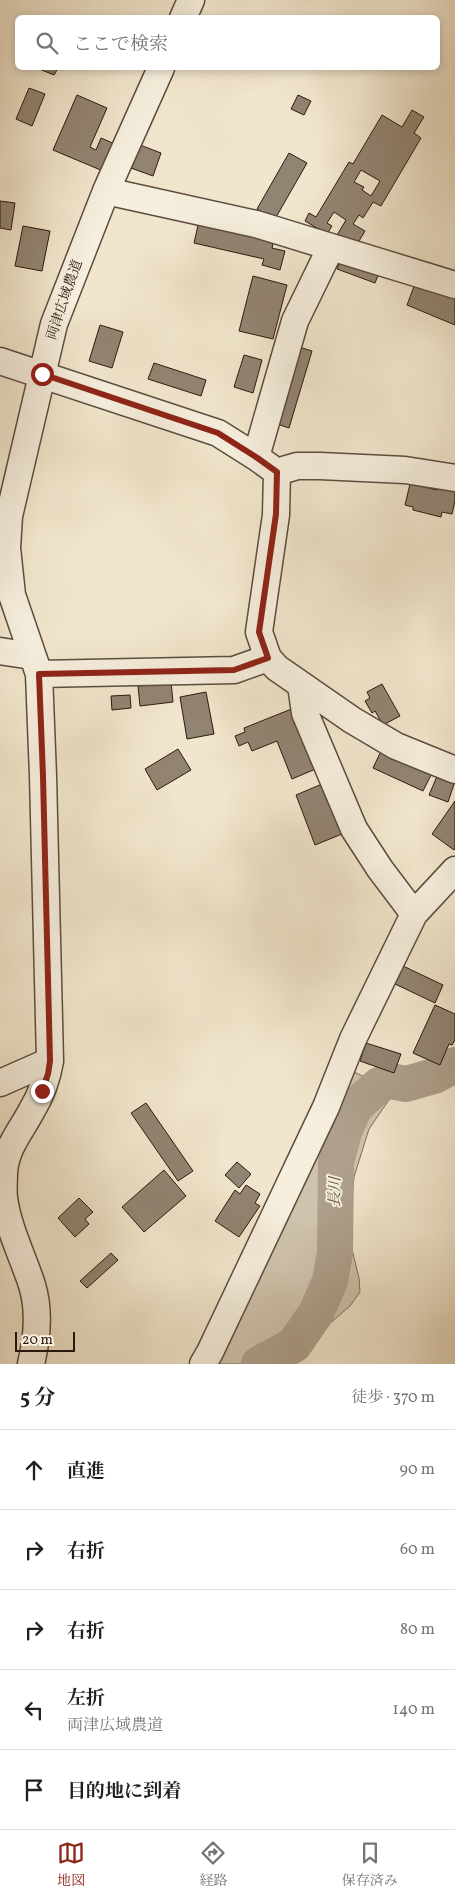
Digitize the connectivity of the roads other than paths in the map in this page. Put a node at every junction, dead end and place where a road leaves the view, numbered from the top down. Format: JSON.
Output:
{"nodes":[{"id":1,"x":191,"y":0,"type":"edge"},
{"id":2,"x":184,"y":15,"type":"edge"},
{"id":3,"x":160,"y":70,"type":"edge"},
{"id":4,"x":106,"y":190,"type":"junction"},
{"id":5,"x":331,"y":247,"type":"junction"},
{"id":6,"x":455,"y":285,"type":"edge"},
{"id":7,"x":0,"y":361,"type":"edge"},
{"id":8,"x":42,"y":374,"type":"junction"},
{"id":9,"x":267,"y":465,"type":"junction"},
{"id":10,"x":455,"y":478,"type":"edge"},
{"id":11,"x":0,"y":651,"type":"edge"},
{"id":12,"x":268,"y":658,"type":"junction"},
{"id":13,"x":36,"y":665,"type":"junction"},
{"id":14,"x":301,"y":685,"type":"junction"},
{"id":15,"x":455,"y":770,"type":"edge"},
{"id":16,"x":455,"y":870,"type":"edge"},
{"id":17,"x":414,"y":914,"type":"junction"},
{"id":18,"x":50,"y":1061,"type":"junction"},
{"id":19,"x":0,"y":1083,"type":"edge"},
{"id":20,"x":31,"y":1364,"type":"edge"},
{"id":21,"x":202,"y":1364,"type":"edge"}],
"edges":[{"from":1,"to":2,"type":"street"},
{"from":3,"to":4,"type":"street","name":"両津広域農道"},
{"from":4,"to":5,"type":"street"},
{"from":4,"to":8,"type":"street","name":"両津広域農道"},
{"from":5,"to":6,"type":"street"},
{"from":5,"to":9,"type":"street"},
{"from":7,"to":8,"type":"street"},
{"from":8,"to":9,"type":"street"},
{"from":8,"to":13,"type":"street","name":"両津広域農道"},
{"from":9,"to":10,"type":"street"},
{"from":9,"to":12,"type":"street"},
{"from":11,"to":13,"type":"street"},
{"from":12,"to":13,"type":"street"},
{"from":12,"to":14,"type":"street"},
{"from":13,"to":18,"type":"street","name":"両津広域農道"},
{"from":14,"to":15,"type":"street"},
{"from":14,"to":17,"type":"street"},
{"from":16,"to":17,"type":"street"},
{"from":17,"to":21,"type":"street"},
{"from":18,"to":19,"type":"street"},
{"from":18,"to":20,"type":"street","name":"両津広域農道"}]}
